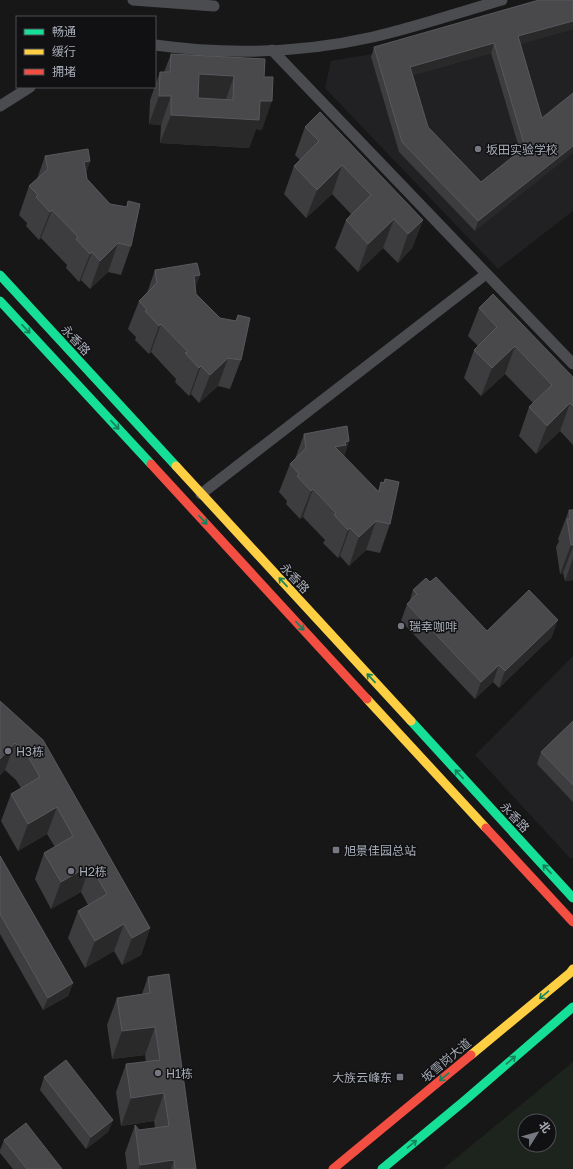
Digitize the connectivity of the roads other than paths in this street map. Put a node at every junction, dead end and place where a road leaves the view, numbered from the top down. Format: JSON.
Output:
{"nodes":[{"id":1,"x":133,"y":0,"type":"edge"},
{"id":2,"x":502,"y":0,"type":"edge"},
{"id":3,"x":214,"y":6,"type":"dead end"},
{"id":4,"x":156,"y":45,"type":"edge"},
{"id":5,"x":272,"y":50,"type":"junction"},
{"id":6,"x":28,"y":88,"type":"edge"},
{"id":7,"x":0,"y":106,"type":"edge"},
{"id":8,"x":486,"y":274,"type":"junction"},
{"id":9,"x":0,"y":275,"type":"edge"},
{"id":10,"x":0,"y":301,"type":"edge"},
{"id":11,"x":573,"y":364,"type":"edge"},
{"id":12,"x":201,"y":494,"type":"junction"},
{"id":13,"x":573,"y":898,"type":"edge"},
{"id":14,"x":573,"y":922,"type":"edge"},
{"id":15,"x":573,"y":969,"type":"edge"},
{"id":16,"x":573,"y":1007,"type":"edge"},
{"id":17,"x":333,"y":1169,"type":"edge"},
{"id":18,"x":382,"y":1169,"type":"edge"}],
"edges":[{"from":1,"to":3,"type":"street"},
{"from":2,"to":5,"type":"street"},
{"from":4,"to":5,"type":"street"},
{"from":5,"to":8,"type":"street"},
{"from":6,"to":7,"type":"street"},
{"from":8,"to":11,"type":"street"},
{"from":8,"to":12,"type":"street"},
{"from":9,"to":12,"type":"main road","name":"永香路"},
{"from":10,"to":14,"type":"main road","one_way":true},
{"from":13,"to":12,"type":"main road","name":"永香路","one_way":true},
{"from":15,"to":17,"type":"main road","name":"坂雪岗大道","one_way":true},
{"from":18,"to":16,"type":"main road","one_way":true}]}
